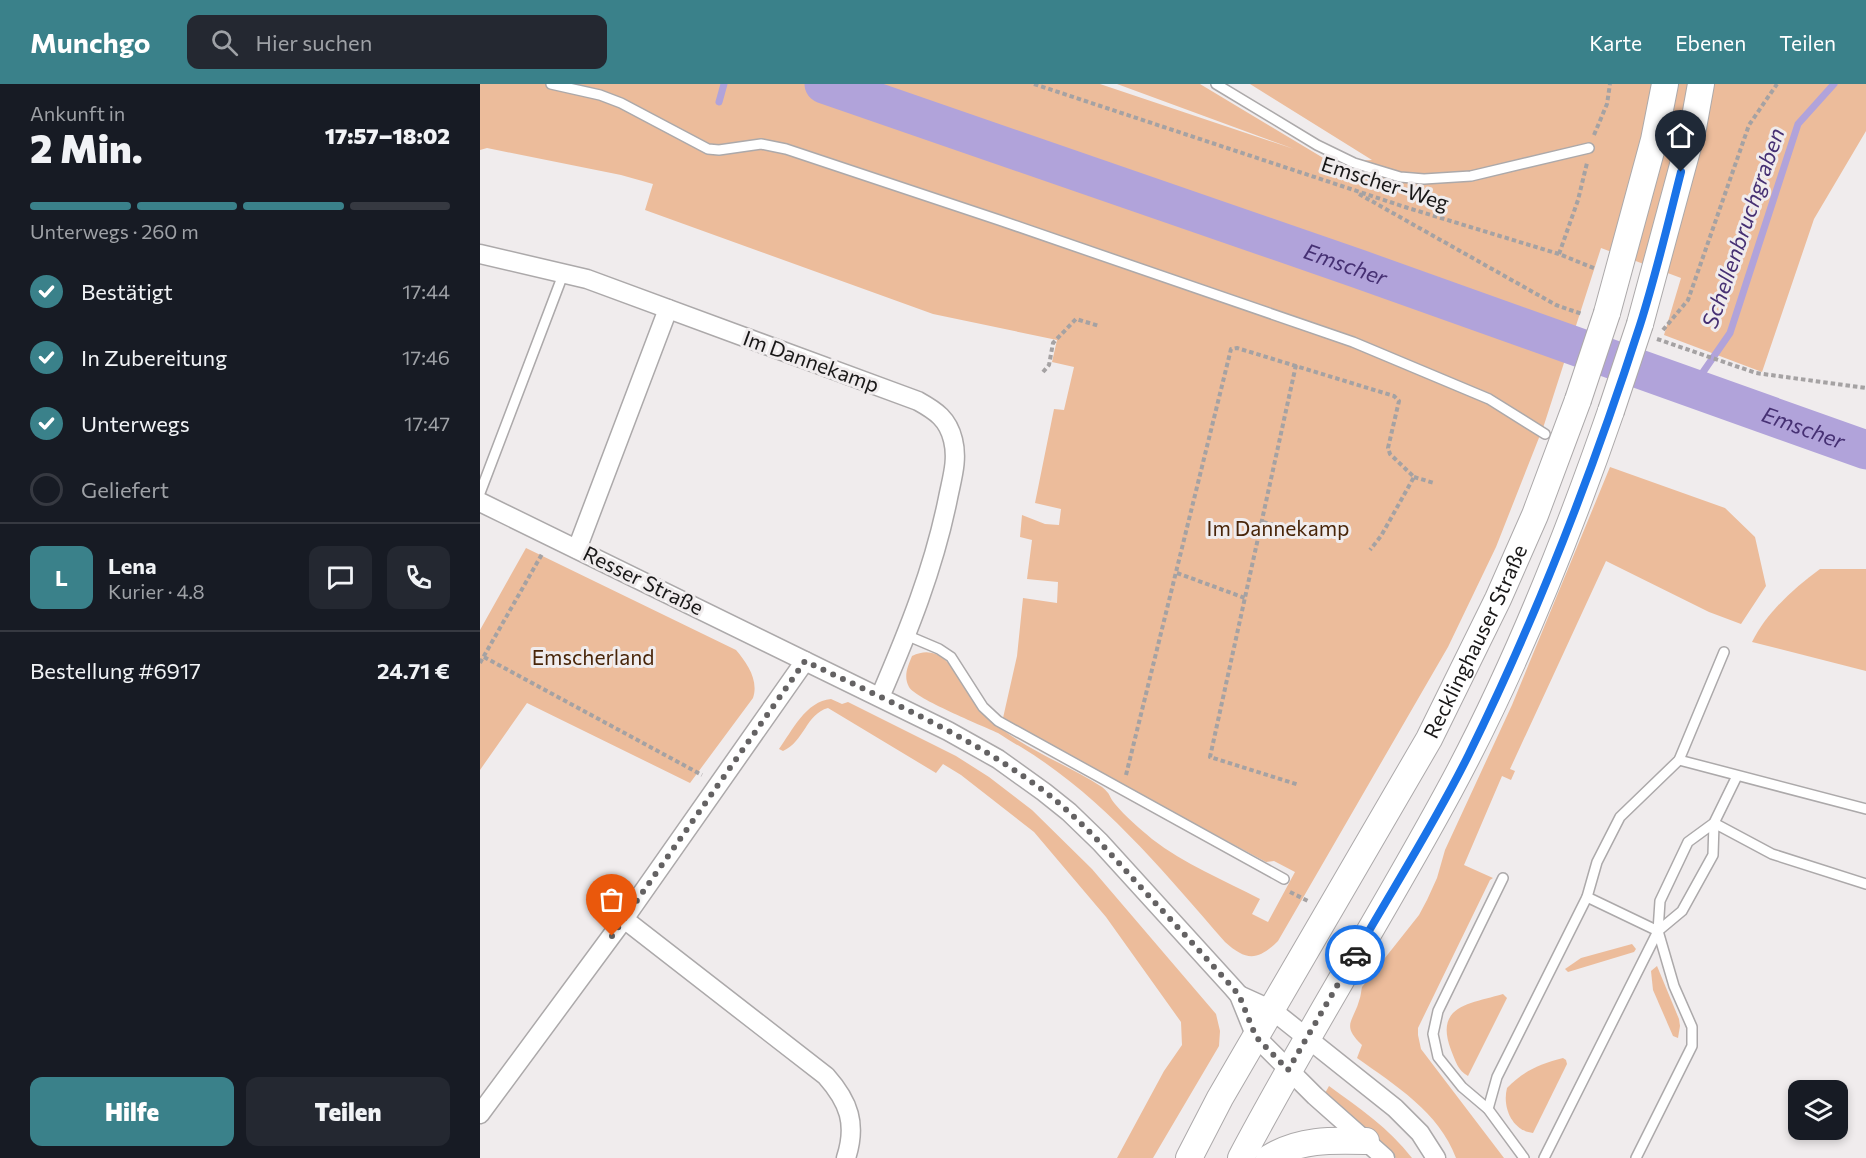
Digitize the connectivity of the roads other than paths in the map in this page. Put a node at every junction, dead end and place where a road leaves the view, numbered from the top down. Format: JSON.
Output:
{"nodes":[{"id":1,"x":551,"y":84,"type":"edge"},
{"id":2,"x":1215,"y":84,"type":"edge"},
{"id":3,"x":1665,"y":84,"type":"edge"},
{"id":4,"x":1701,"y":84,"type":"edge"},
{"id":5,"x":1590,"y":148,"type":"road end"},
{"id":6,"x":480,"y":254,"type":"edge"},
{"id":7,"x":564,"y":272,"type":"junction"},
{"id":8,"x":668,"y":309,"type":"junction"},
{"id":9,"x":1545,"y":434,"type":"dead end"},
{"id":10,"x":480,"y":493,"type":"edge"},
{"id":11,"x":480,"y":502,"type":"edge"},
{"id":12,"x":577,"y":549,"type":"junction"},
{"id":13,"x":906,"y":635,"type":"junction"},
{"id":14,"x":1724,"y":652,"type":"dead end"},
{"id":15,"x":805,"y":661,"type":"junction"},
{"id":16,"x":880,"y":698,"type":"junction"},
{"id":17,"x":1679,"y":760,"type":"junction"},
{"id":18,"x":1737,"y":776,"type":"junction"},
{"id":19,"x":1866,"y":809,"type":"edge"},
{"id":20,"x":1714,"y":823,"type":"junction"},
{"id":21,"x":1503,"y":878,"type":"dead end"},
{"id":22,"x":1284,"y":884,"type":"road end"},
{"id":23,"x":1866,"y":884,"type":"edge"},
{"id":24,"x":1587,"y":897,"type":"junction"},
{"id":25,"x":624,"y":919,"type":"junction"},
{"id":26,"x":1658,"y":932,"type":"junction"},
{"id":27,"x":1239,"y":995,"type":"junction"},
{"id":28,"x":1272,"y":1010,"type":"junction"},
{"id":29,"x":1256,"y":1037,"type":"junction"},
{"id":30,"x":1306,"y":1039,"type":"junction"},
{"id":31,"x":1288,"y":1070,"type":"junction"},
{"id":32,"x":1488,"y":1109,"type":"junction"},
{"id":33,"x":480,"y":1113,"type":"edge"},
{"id":34,"x":1366,"y":1141,"type":"junction"},
{"id":35,"x":846,"y":1158,"type":"edge"},
{"id":36,"x":1189,"y":1158,"type":"edge"},
{"id":37,"x":1241,"y":1158,"type":"edge"},
{"id":38,"x":1269,"y":1158,"type":"edge"},
{"id":39,"x":1385,"y":1158,"type":"edge"},
{"id":40,"x":1436,"y":1158,"type":"edge"},
{"id":41,"x":1524,"y":1158,"type":"edge"},
{"id":42,"x":1544,"y":1158,"type":"edge"},
{"id":43,"x":1635,"y":1158,"type":"edge"}],
"edges":[{"from":1,"to":9,"type":"lane"},
{"from":2,"to":5,"type":"lane"},
{"from":3,"to":28,"type":"main road","name":"Recklinghauser Straße","bridge":true},
{"from":4,"to":30,"type":"main road","name":"Recklinghauser Straße","bridge":true},
{"from":6,"to":7,"type":"street","name":"Im Dannekamp"},
{"from":7,"to":8,"type":"street","name":"Im Dannekamp"},
{"from":7,"to":10,"type":"lane"},
{"from":8,"to":12,"type":"street"},
{"from":8,"to":13,"type":"street","name":"Im Dannekamp"},
{"from":11,"to":12,"type":"street","name":"Resser Straße"},
{"from":12,"to":15,"type":"street","name":"Resser Straße"},
{"from":13,"to":16,"type":"street","name":"Im Dannekamp"},
{"from":13,"to":22,"type":"lane"},
{"from":14,"to":17,"type":"lane"},
{"from":15,"to":16,"type":"street","name":"Resser Straße"},
{"from":15,"to":25,"type":"street"},
{"from":16,"to":27,"type":"street","name":"Resser Straße"},
{"from":17,"to":18,"type":"lane"},
{"from":17,"to":24,"type":"lane"},
{"from":18,"to":19,"type":"lane"},
{"from":18,"to":20,"type":"lane"},
{"from":20,"to":23,"type":"lane"},
{"from":20,"to":26,"type":"lane"},
{"from":20,"to":26,"type":"lane"},
{"from":21,"to":32,"type":"lane"},
{"from":24,"to":26,"type":"lane"},
{"from":24,"to":32,"type":"lane"},
{"from":25,"to":33,"type":"street"},
{"from":25,"to":35,"type":"street"},
{"from":26,"to":42,"type":"lane"},
{"from":26,"to":43,"type":"lane"},
{"from":27,"to":28,"type":"street"},
{"from":27,"to":29,"type":"street","name":"Resser Straße"},
{"from":28,"to":29,"type":"main road","name":"Recklinghauser Straße"},
{"from":28,"to":30,"type":"street"},
{"from":29,"to":31,"type":"street"},
{"from":29,"to":36,"type":"main road","name":"Recklinghauser Straße"},
{"from":30,"to":31,"type":"main road","name":"Recklinghauser Straße"},
{"from":30,"to":40,"type":"street"},
{"from":31,"to":34,"type":"street"},
{"from":31,"to":37,"type":"main road","name":"Recklinghauser Straße"},
{"from":32,"to":41,"type":"lane"},
{"from":34,"to":38,"type":"main road"},
{"from":34,"to":39,"type":"street"}]}
